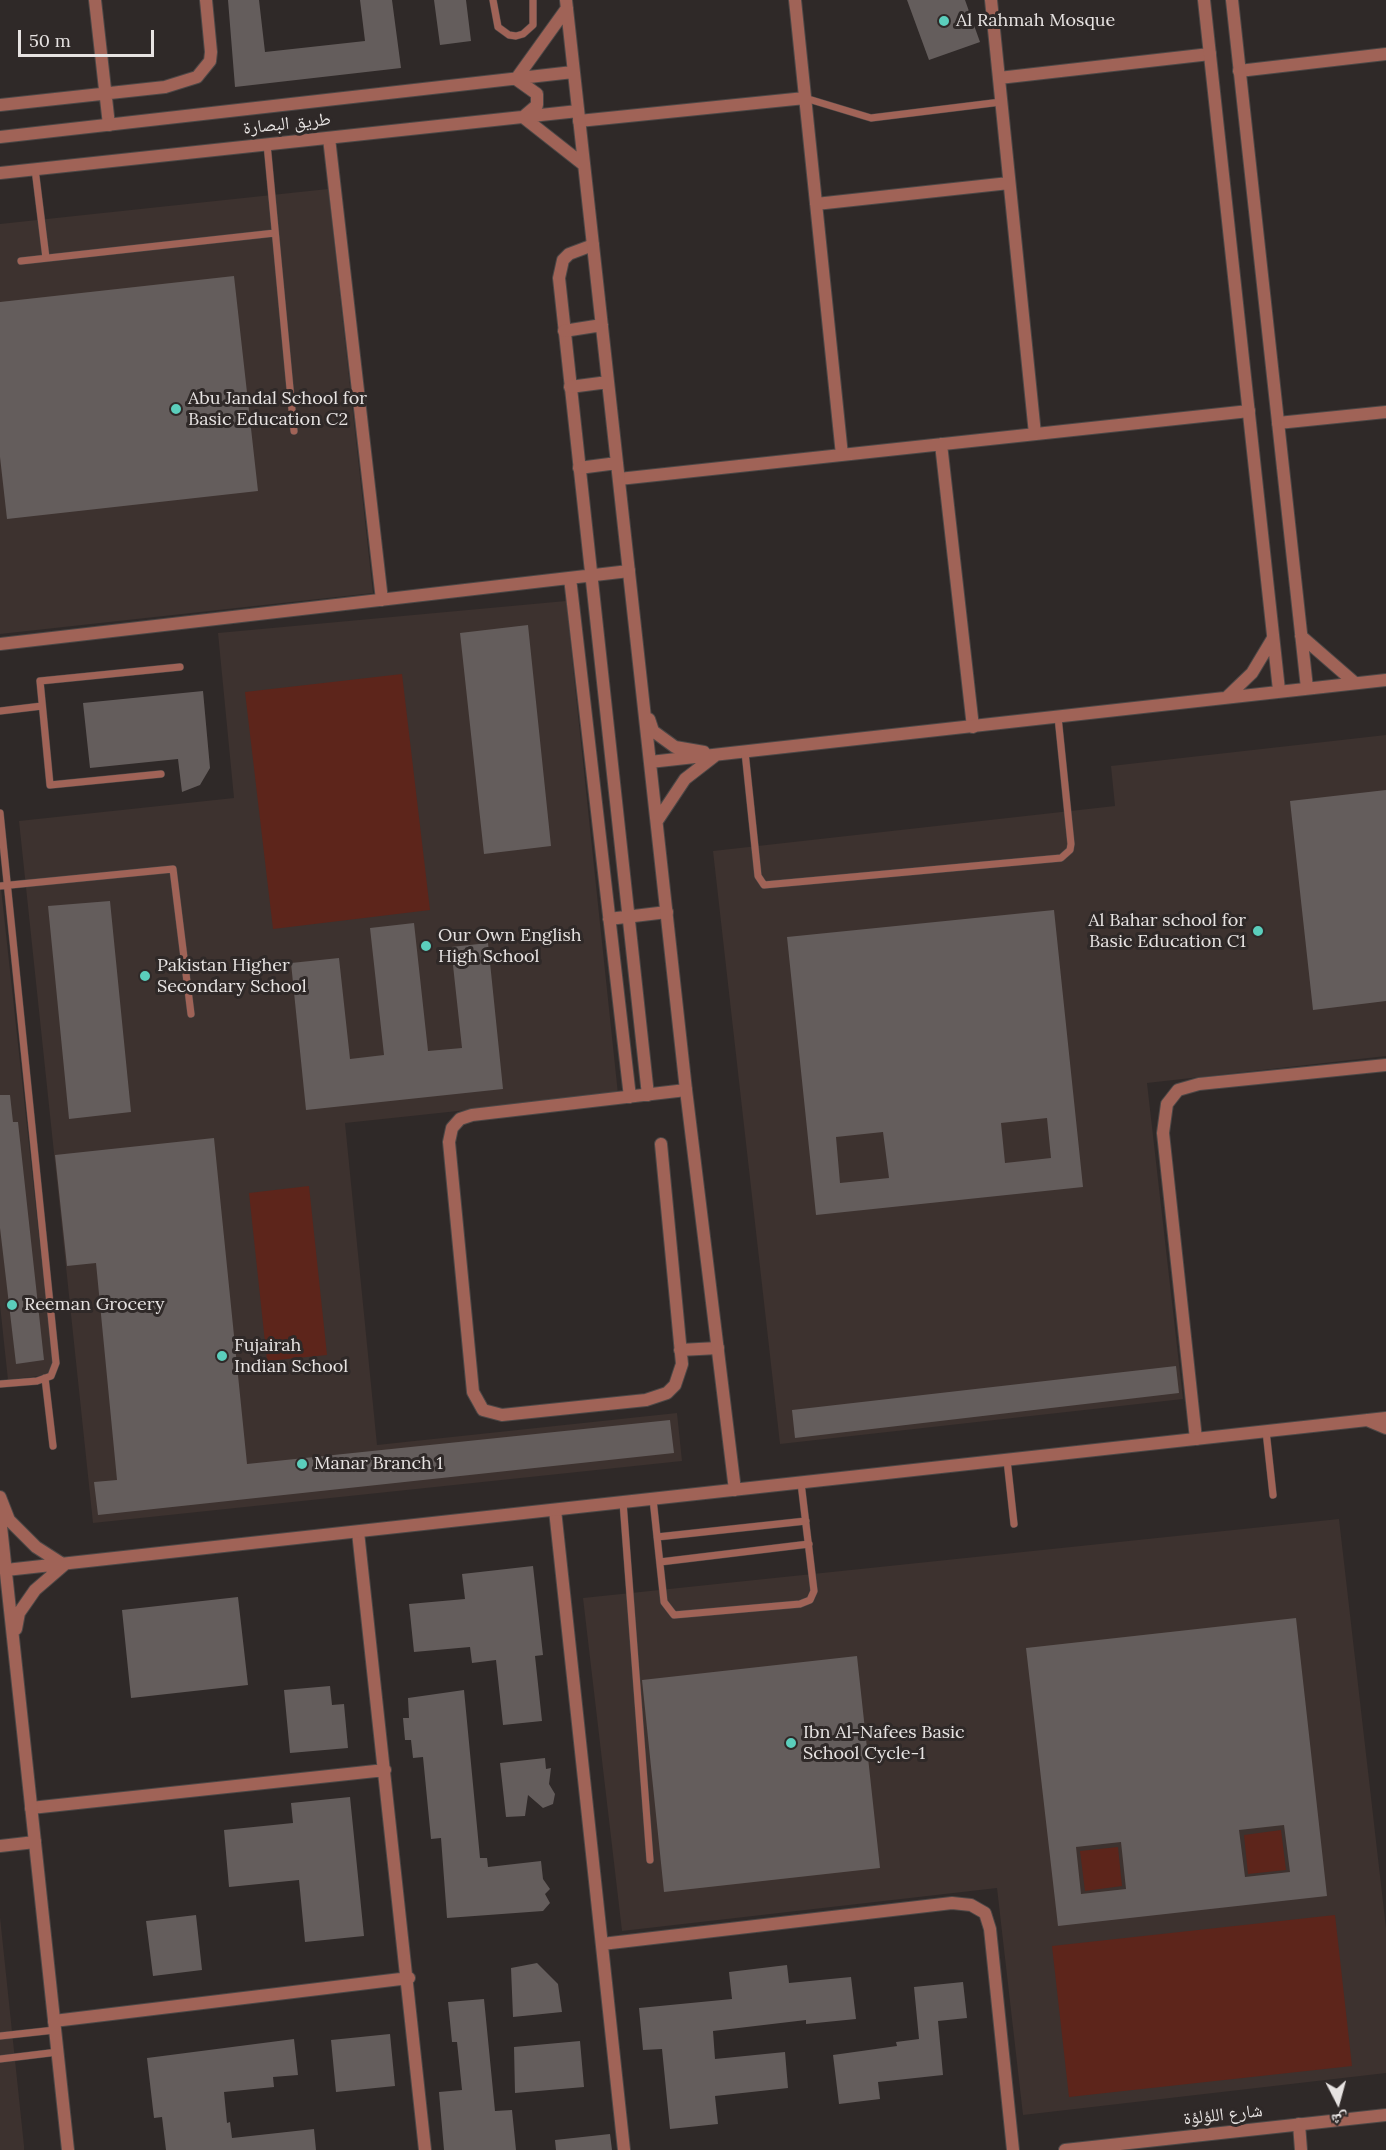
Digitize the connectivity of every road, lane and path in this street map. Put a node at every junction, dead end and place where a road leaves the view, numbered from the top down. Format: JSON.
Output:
{"nodes":[{"id":1,"x":95,"y":0,"type":"edge"},
{"id":2,"x":206,"y":0,"type":"edge"},
{"id":3,"x":493,"y":0,"type":"edge"},
{"id":4,"x":532,"y":0,"type":"edge"},
{"id":5,"x":795,"y":0,"type":"edge"},
{"id":6,"x":991,"y":0,"type":"edge"},
{"id":7,"x":1204,"y":0,"type":"edge"},
{"id":8,"x":1232,"y":0,"type":"edge"},
{"id":9,"x":566,"y":4,"type":"edge"},
{"id":10,"x":1210,"y":54,"type":"junction"},
{"id":11,"x":1386,"y":54,"type":"edge"},
{"id":12,"x":1239,"y":71,"type":"junction"},
{"id":13,"x":573,"y":72,"type":"junction"},
{"id":14,"x":516,"y":78,"type":"junction"},
{"id":15,"x":999,"y":78,"type":"junction"},
{"id":16,"x":105,"y":94,"type":"junction"},
{"id":17,"x":805,"y":98,"type":"junction"},
{"id":18,"x":1001,"y":102,"type":"junction"},
{"id":19,"x":0,"y":105,"type":"edge"},
{"id":20,"x":579,"y":116,"type":"junction"},
{"id":21,"x":523,"y":117,"type":"junction"},
{"id":22,"x":109,"y":125,"type":"junction"},
{"id":23,"x":0,"y":136,"type":"edge"},
{"id":24,"x":329,"y":138,"type":"junction"},
{"id":25,"x":267,"y":144,"type":"junction"},
{"id":26,"x":584,"y":165,"type":"junction"},
{"id":27,"x":35,"y":169,"type":"junction"},
{"id":28,"x":0,"y":173,"type":"edge"},
{"id":29,"x":1009,"y":183,"type":"junction"},
{"id":30,"x":816,"y":204,"type":"junction"},
{"id":31,"x":275,"y":233,"type":"junction"},
{"id":32,"x":593,"y":245,"type":"junction"},
{"id":33,"x":46,"y":258,"type":"junction"},
{"id":34,"x":21,"y":261,"type":"dead end"},
{"id":35,"x":602,"y":325,"type":"junction"},
{"id":36,"x":564,"y":331,"type":"junction"},
{"id":37,"x":608,"y":382,"type":"junction"},
{"id":38,"x":570,"y":387,"type":"junction"},
{"id":39,"x":1249,"y":411,"type":"junction"},
{"id":40,"x":1386,"y":412,"type":"edge"},
{"id":41,"x":1278,"y":423,"type":"junction"},
{"id":42,"x":294,"y":431,"type":"dead end"},
{"id":43,"x":1035,"y":434,"type":"junction"},
{"id":44,"x":941,"y":444,"type":"junction"},
{"id":45,"x":842,"y":455,"type":"junction"},
{"id":46,"x":617,"y":463,"type":"junction"},
{"id":47,"x":579,"y":468,"type":"junction"},
{"id":48,"x":619,"y":479,"type":"junction"},
{"id":49,"x":629,"y":571,"type":"junction"},
{"id":50,"x":591,"y":575,"type":"junction"},
{"id":51,"x":570,"y":578,"type":"junction"},
{"id":52,"x":382,"y":600,"type":"junction"},
{"id":53,"x":1301,"y":636,"type":"junction"},
{"id":54,"x":1273,"y":638,"type":"junction"},
{"id":55,"x":0,"y":644,"type":"edge"},
{"id":56,"x":180,"y":667,"type":"dead end"},
{"id":57,"x":1386,"y":680,"type":"edge"},
{"id":58,"x":1355,"y":683,"type":"junction"},
{"id":59,"x":1307,"y":688,"type":"junction"},
{"id":60,"x":1279,"y":690,"type":"junction"},
{"id":61,"x":1227,"y":697,"type":"junction"},
{"id":62,"x":644,"y":704,"type":"junction"},
{"id":63,"x":42,"y":706,"type":"junction"},
{"id":64,"x":0,"y":711,"type":"edge"},
{"id":65,"x":1058,"y":717,"type":"junction"},
{"id":66,"x":973,"y":727,"type":"junction"},
{"id":67,"x":745,"y":752,"type":"junction"},
{"id":68,"x":717,"y":755,"type":"junction"},
{"id":69,"x":650,"y":762,"type":"junction"},
{"id":70,"x":161,"y":774,"type":"dead end"},
{"id":71,"x":0,"y":813,"type":"edge"},
{"id":72,"x":657,"y":821,"type":"junction"},
{"id":73,"x":4,"y":886,"type":"edge"},
{"id":74,"x":667,"y":912,"type":"junction"},
{"id":75,"x":628,"y":917,"type":"junction"},
{"id":76,"x":609,"y":919,"type":"junction"},
{"id":77,"x":191,"y":1014,"type":"dead end"},
{"id":78,"x":1386,"y":1065,"type":"edge"},
{"id":79,"x":687,"y":1090,"type":"junction"},
{"id":80,"x":648,"y":1095,"type":"junction"},
{"id":81,"x":630,"y":1096,"type":"junction"},
{"id":82,"x":661,"y":1144,"type":"dead end"},
{"id":83,"x":718,"y":1348,"type":"junction"},
{"id":84,"x":680,"y":1350,"type":"junction"},
{"id":85,"x":45,"y":1378,"type":"junction"},
{"id":86,"x":0,"y":1384,"type":"edge"},
{"id":87,"x":1386,"y":1418,"type":"edge"},
{"id":88,"x":1365,"y":1420,"type":"junction"},
{"id":89,"x":1386,"y":1428,"type":"edge"},
{"id":90,"x":1266,"y":1431,"type":"junction"},
{"id":91,"x":1196,"y":1439,"type":"junction"},
{"id":92,"x":53,"y":1446,"type":"dead end"},
{"id":93,"x":1007,"y":1460,"type":"junction"},
{"id":94,"x":801,"y":1483,"type":"junction"},
{"id":95,"x":735,"y":1490,"type":"junction"},
{"id":96,"x":1273,"y":1495,"type":"dead end"},
{"id":97,"x":0,"y":1497,"type":"edge"},
{"id":98,"x":653,"y":1499,"type":"junction"},
{"id":99,"x":623,"y":1503,"type":"junction"},
{"id":100,"x":555,"y":1510,"type":"junction"},
{"id":101,"x":0,"y":1517,"type":"edge"},
{"id":102,"x":806,"y":1521,"type":"junction"},
{"id":103,"x":1014,"y":1524,"type":"dead end"},
{"id":104,"x":358,"y":1532,"type":"junction"},
{"id":105,"x":657,"y":1537,"type":"junction"},
{"id":106,"x":809,"y":1544,"type":"junction"},
{"id":107,"x":660,"y":1562,"type":"junction"},
{"id":108,"x":64,"y":1564,"type":"junction"},
{"id":109,"x":6,"y":1570,"type":"junction"},
{"id":110,"x":13,"y":1639,"type":"junction"},
{"id":111,"x":385,"y":1770,"type":"junction"},
{"id":112,"x":31,"y":1808,"type":"junction"},
{"id":113,"x":35,"y":1842,"type":"junction"},
{"id":114,"x":0,"y":1846,"type":"edge"},
{"id":115,"x":650,"y":1860,"type":"dead end"},
{"id":116,"x":602,"y":1944,"type":"junction"},
{"id":117,"x":409,"y":1978,"type":"junction"},
{"id":118,"x":55,"y":2026,"type":"junction"},
{"id":119,"x":0,"y":2036,"type":"edge"},
{"id":120,"x":58,"y":2052,"type":"junction"},
{"id":121,"x":0,"y":2059,"type":"edge"},
{"id":122,"x":1386,"y":2115,"type":"edge"},
{"id":123,"x":1299,"y":2124,"type":"junction"},
{"id":124,"x":68,"y":2150,"type":"edge"},
{"id":125,"x":425,"y":2150,"type":"edge"},
{"id":126,"x":624,"y":2150,"type":"edge"},
{"id":127,"x":1013,"y":2150,"type":"edge"},
{"id":128,"x":1067,"y":2150,"type":"edge"},
{"id":129,"x":1301,"y":2150,"type":"edge"}],
"edges":[{"from":1,"to":16,"type":"street"},
{"from":2,"to":16,"type":"street"},
{"from":3,"to":4,"type":"lane"},
{"from":5,"to":17,"type":"street"},
{"from":6,"to":15,"type":"street"},
{"from":7,"to":10,"type":"street"},
{"from":8,"to":12,"type":"street"},
{"from":9,"to":13,"type":"street"},
{"from":9,"to":14,"type":"street"},
{"from":10,"to":15,"type":"street"},
{"from":10,"to":39,"type":"street"},
{"from":11,"to":12,"type":"street"},
{"from":12,"to":41,"type":"street"},
{"from":13,"to":14,"type":"street","name":"طريق البصارة"},
{"from":13,"to":20,"type":"street"},
{"from":14,"to":21,"type":"street"},
{"from":14,"to":22,"type":"street","name":"طريق البصارة"},
{"from":15,"to":18,"type":"street"},
{"from":16,"to":19,"type":"street"},
{"from":16,"to":22,"type":"street"},
{"from":17,"to":18,"type":"lane"},
{"from":17,"to":20,"type":"street","name":"طريق البصارة"},
{"from":17,"to":30,"type":"street"},
{"from":18,"to":29,"type":"street"},
{"from":20,"to":21,"type":"street","name":"طريق البصارة"},
{"from":20,"to":26,"type":"street"},
{"from":21,"to":24,"type":"street","name":"طريق البصارة"},
{"from":21,"to":26,"type":"street"},
{"from":22,"to":23,"type":"street","name":"طريق البصارة"},
{"from":24,"to":25,"type":"street","name":"طريق البصارة"},
{"from":24,"to":52,"type":"street"},
{"from":25,"to":27,"type":"street","name":"طريق البصارة"},
{"from":25,"to":31,"type":"lane"},
{"from":26,"to":32,"type":"street"},
{"from":27,"to":28,"type":"street","name":"طريق البصارة"},
{"from":27,"to":33,"type":"lane"},
{"from":29,"to":30,"type":"street"},
{"from":29,"to":43,"type":"street"},
{"from":30,"to":45,"type":"street"},
{"from":31,"to":33,"type":"lane"},
{"from":31,"to":42,"type":"lane"},
{"from":32,"to":35,"type":"street"},
{"from":32,"to":36,"type":"street"},
{"from":33,"to":34,"type":"lane"},
{"from":35,"to":36,"type":"street"},
{"from":35,"to":37,"type":"street"},
{"from":36,"to":38,"type":"street"},
{"from":37,"to":38,"type":"street"},
{"from":37,"to":46,"type":"street"},
{"from":38,"to":47,"type":"street"},
{"from":39,"to":43,"type":"street"},
{"from":39,"to":54,"type":"street"},
{"from":40,"to":41,"type":"street"},
{"from":41,"to":53,"type":"street"},
{"from":43,"to":44,"type":"street"},
{"from":44,"to":45,"type":"street"},
{"from":44,"to":66,"type":"street"},
{"from":45,"to":48,"type":"street"},
{"from":46,"to":47,"type":"street"},
{"from":46,"to":48,"type":"street"},
{"from":47,"to":50,"type":"street"},
{"from":48,"to":49,"type":"street"},
{"from":49,"to":50,"type":"street"},
{"from":49,"to":62,"type":"street"},
{"from":50,"to":51,"type":"street"},
{"from":50,"to":75,"type":"street"},
{"from":51,"to":52,"type":"street"},
{"from":51,"to":76,"type":"street"},
{"from":52,"to":55,"type":"street"},
{"from":53,"to":58,"type":"street"},
{"from":53,"to":59,"type":"street"},
{"from":54,"to":60,"type":"street"},
{"from":54,"to":61,"type":"street"},
{"from":56,"to":63,"type":"lane"},
{"from":57,"to":58,"type":"street"},
{"from":58,"to":59,"type":"street"},
{"from":59,"to":60,"type":"street"},
{"from":60,"to":61,"type":"street"},
{"from":61,"to":65,"type":"street"},
{"from":62,"to":68,"type":"street"},
{"from":62,"to":69,"type":"street"},
{"from":63,"to":64,"type":"lane"},
{"from":63,"to":70,"type":"lane"},
{"from":65,"to":66,"type":"street"},
{"from":65,"to":67,"type":"lane"},
{"from":66,"to":67,"type":"street"},
{"from":67,"to":68,"type":"street"},
{"from":68,"to":69,"type":"street"},
{"from":68,"to":72,"type":"street"},
{"from":69,"to":72,"type":"street"},
{"from":71,"to":73,"type":"lane"},
{"from":72,"to":74,"type":"street"},
{"from":73,"to":77,"type":"lane"},
{"from":73,"to":85,"type":"lane"},
{"from":74,"to":75,"type":"street"},
{"from":74,"to":79,"type":"street"},
{"from":75,"to":76,"type":"street"},
{"from":75,"to":80,"type":"street"},
{"from":76,"to":81,"type":"street"},
{"from":78,"to":91,"type":"street"},
{"from":79,"to":80,"type":"street"},
{"from":79,"to":83,"type":"street"},
{"from":80,"to":81,"type":"street"},
{"from":81,"to":84,"type":"street"},
{"from":82,"to":84,"type":"street"},
{"from":83,"to":84,"type":"street"},
{"from":83,"to":95,"type":"street"},
{"from":85,"to":86,"type":"lane"},
{"from":85,"to":92,"type":"lane"},
{"from":87,"to":88,"type":"street"},
{"from":88,"to":89,"type":"street"},
{"from":88,"to":90,"type":"street"},
{"from":90,"to":91,"type":"street"},
{"from":90,"to":96,"type":"lane"},
{"from":91,"to":93,"type":"street"},
{"from":93,"to":94,"type":"street"},
{"from":93,"to":103,"type":"lane"},
{"from":94,"to":95,"type":"street"},
{"from":94,"to":102,"type":"lane"},
{"from":95,"to":98,"type":"street"},
{"from":97,"to":108,"type":"street"},
{"from":98,"to":99,"type":"street"},
{"from":98,"to":105,"type":"lane"},
{"from":99,"to":100,"type":"street"},
{"from":99,"to":115,"type":"lane"},
{"from":100,"to":104,"type":"street"},
{"from":100,"to":116,"type":"street"},
{"from":101,"to":109,"type":"street"},
{"from":102,"to":105,"type":"lane"},
{"from":102,"to":106,"type":"lane"},
{"from":104,"to":108,"type":"street"},
{"from":104,"to":111,"type":"street"},
{"from":105,"to":107,"type":"lane"},
{"from":106,"to":107,"type":"lane"},
{"from":106,"to":107,"type":"lane"},
{"from":108,"to":109,"type":"street"},
{"from":108,"to":110,"type":"street"},
{"from":109,"to":110,"type":"street"},
{"from":110,"to":112,"type":"street"},
{"from":111,"to":112,"type":"street"},
{"from":111,"to":117,"type":"street"},
{"from":112,"to":113,"type":"street"},
{"from":113,"to":114,"type":"street"},
{"from":113,"to":118,"type":"street"},
{"from":116,"to":126,"type":"street"},
{"from":116,"to":127,"type":"street"},
{"from":117,"to":118,"type":"street"},
{"from":117,"to":125,"type":"street"},
{"from":118,"to":119,"type":"lane"},
{"from":118,"to":120,"type":"street"},
{"from":120,"to":121,"type":"lane"},
{"from":120,"to":124,"type":"street"},
{"from":122,"to":123,"type":"street","name":"شارع اللؤلؤة"},
{"from":123,"to":128,"type":"street","name":"شارع اللؤلؤة"},
{"from":123,"to":129,"type":"street"}]}
